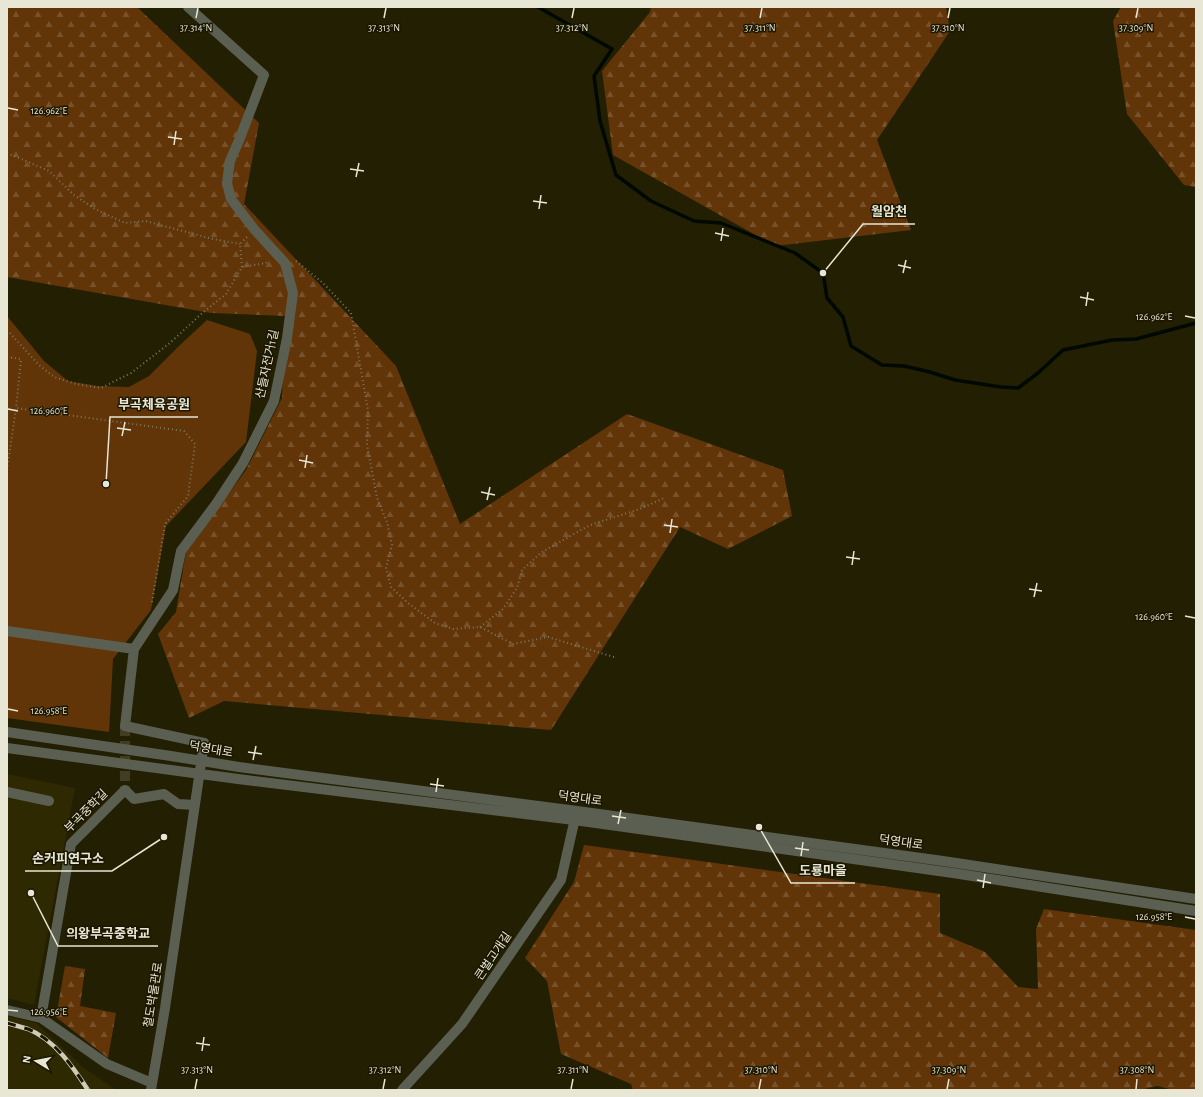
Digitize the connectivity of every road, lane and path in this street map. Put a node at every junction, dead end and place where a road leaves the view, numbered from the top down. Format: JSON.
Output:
{"nodes":[{"id":1,"x":188,"y":7,"type":"edge"},
{"id":2,"x":7,"y":153,"type":"edge"},
{"id":3,"x":254,"y":229,"type":"junction"},
{"id":4,"x":240,"y":244,"type":"junction"},
{"id":5,"x":277,"y":253,"type":"junction"},
{"id":6,"x":242,"y":266,"type":"junction"},
{"id":7,"x":7,"y":330,"type":"edge"},
{"id":8,"x":7,"y":357,"type":"edge"},
{"id":9,"x":16,"y":408,"type":"junction"},
{"id":10,"x":7,"y":470,"type":"edge"},
{"id":11,"x":664,"y":498,"type":"dead end"},
{"id":12,"x":152,"y":607,"type":"dead end"},
{"id":13,"x":480,"y":627,"type":"junction"},
{"id":14,"x":7,"y":631,"type":"edge"},
{"id":15,"x":134,"y":649,"type":"junction"},
{"id":16,"x":614,"y":657,"type":"dead end"},
{"id":17,"x":7,"y":732,"type":"edge"},
{"id":18,"x":7,"y":748,"type":"edge"},
{"id":19,"x":201,"y":761,"type":"junction"},
{"id":20,"x":199,"y":773,"type":"junction"},
{"id":21,"x":7,"y":792,"type":"edge"},
{"id":22,"x":49,"y":801,"type":"dead end"},
{"id":23,"x":195,"y":805,"type":"junction"},
{"id":24,"x":575,"y":816,"type":"junction"},
{"id":25,"x":1196,"y":899,"type":"edge"},
{"id":26,"x":1196,"y":911,"type":"edge"},
{"id":27,"x":7,"y":1010,"type":"edge"},
{"id":28,"x":41,"y":1018,"type":"junction"},
{"id":29,"x":152,"y":1086,"type":"edge"},
{"id":30,"x":402,"y":1090,"type":"edge"}],
"edges":[{"from":1,"to":3,"type":"street","name":"산들자전거1길"},
{"from":2,"to":4,"type":"path"},
{"from":3,"to":4,"type":"path"},
{"from":3,"to":5,"type":"street","name":"산들자전거1길"},
{"from":4,"to":6,"type":"path"},
{"from":5,"to":6,"type":"path"},
{"from":5,"to":13,"type":"path"},
{"from":5,"to":15,"type":"street","name":"산들자전거1길"},
{"from":6,"to":7,"type":"path"},
{"from":8,"to":9,"type":"path"},
{"from":9,"to":10,"type":"path"},
{"from":9,"to":12,"type":"path"},
{"from":11,"to":13,"type":"path"},
{"from":13,"to":16,"type":"path"},
{"from":14,"to":15,"type":"street"},
{"from":15,"to":19,"type":"street","name":"철도박물관로"},
{"from":17,"to":19,"type":"street","name":"덕영대로"},
{"from":18,"to":20,"type":"street","name":"덕영대로"},
{"from":19,"to":20,"type":"street","name":"철도박물관로"},
{"from":19,"to":24,"type":"street","name":"덕영대로"},
{"from":20,"to":23,"type":"street","name":"철도박물관로"},
{"from":20,"to":24,"type":"street","name":"덕영대로"},
{"from":21,"to":22,"type":"street"},
{"from":23,"to":28,"type":"street","name":"부곡중학길"},
{"from":23,"to":29,"type":"street","name":"철도박물관로"},
{"from":24,"to":25,"type":"street","name":"덕영대로"},
{"from":24,"to":26,"type":"street","name":"덕영대로"},
{"from":24,"to":30,"type":"street","name":"큰벌고개길"},
{"from":27,"to":28,"type":"street"},
{"from":28,"to":29,"type":"street"}]}
